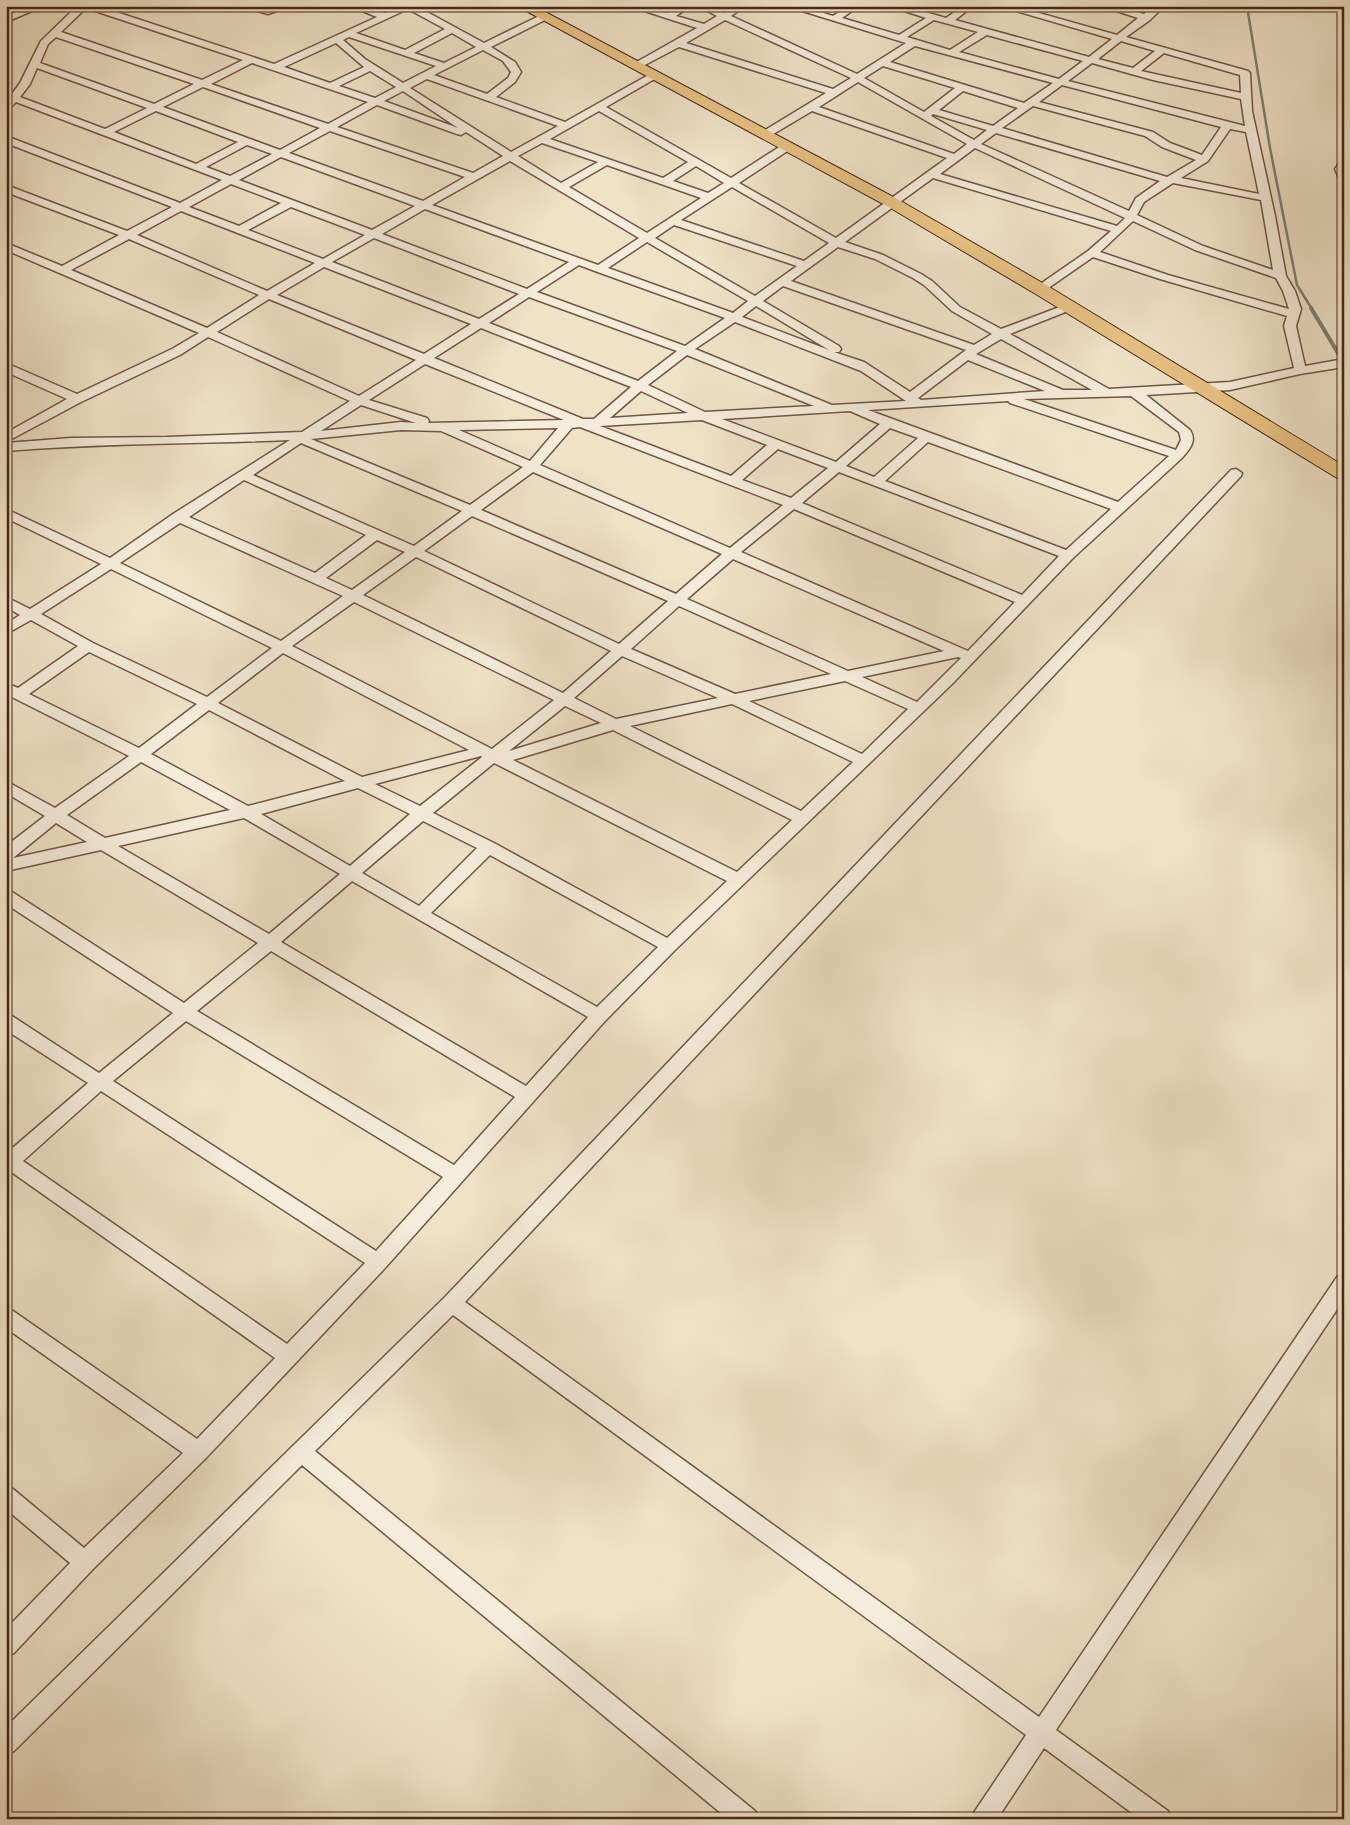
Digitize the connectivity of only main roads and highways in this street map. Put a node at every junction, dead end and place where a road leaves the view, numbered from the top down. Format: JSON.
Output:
{"nodes":[{"id":1,"x":532,"y":10,"type":"edge"},
{"id":2,"x":1344,"y":474,"type":"edge"}],
"edges":[{"from":1,"to":2,"type":"highway"}]}
